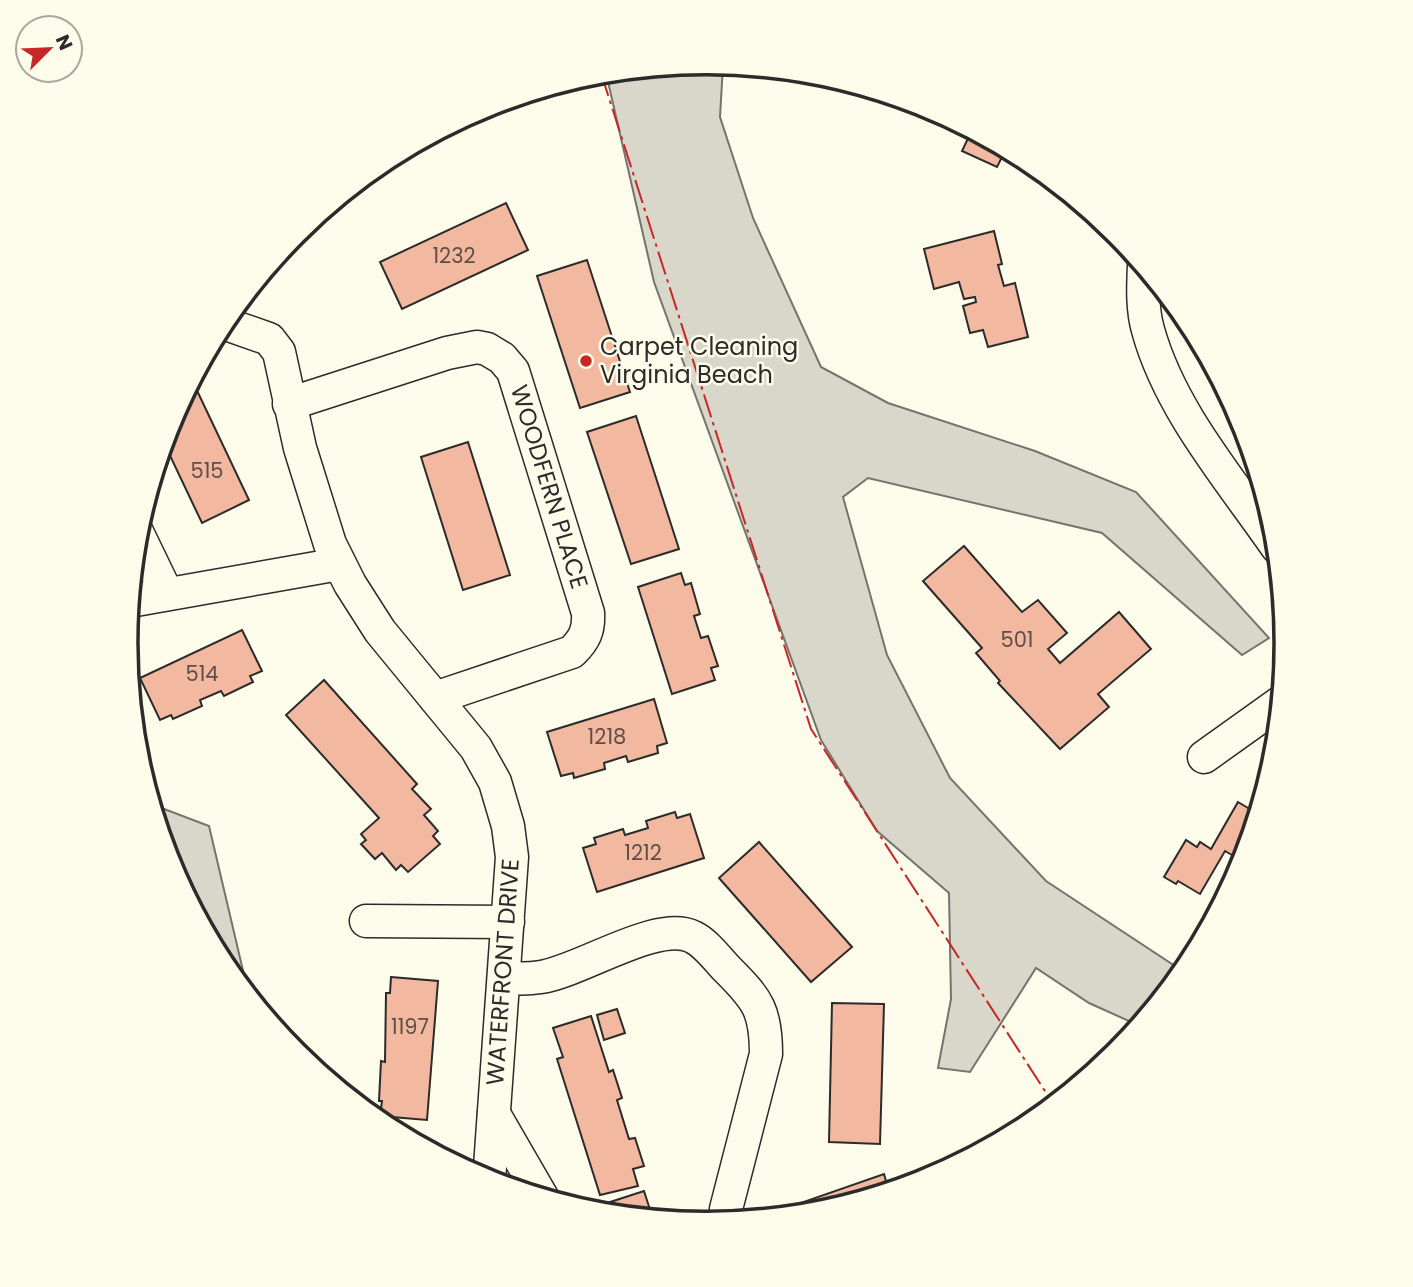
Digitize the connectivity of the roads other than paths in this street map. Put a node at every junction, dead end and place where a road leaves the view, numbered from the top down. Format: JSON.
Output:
{"nodes":[{"id":1,"x":1144,"y":281,"type":"edge"},
{"id":2,"x":235,"y":327,"type":"edge"},
{"id":3,"x":289,"y":404,"type":"junction"},
{"id":4,"x":1262,"y":524,"type":"edge"},
{"id":5,"x":146,"y":551,"type":"edge"},
{"id":6,"x":339,"y":564,"type":"junction"},
{"id":7,"x":167,"y":594,"type":"junction"},
{"id":8,"x":140,"y":599,"type":"edge"},
{"id":9,"x":435,"y":698,"type":"junction"},
{"id":10,"x":1271,"y":709,"type":"edge"},
{"id":11,"x":1204,"y":757,"type":"dead end"},
{"id":12,"x":366,"y":921,"type":"dead end"},
{"id":13,"x":508,"y":922,"type":"junction"},
{"id":14,"x":504,"y":977,"type":"junction"},
{"id":15,"x":494,"y":1114,"type":"junction"},
{"id":16,"x":490,"y":1168,"type":"edge"},
{"id":17,"x":535,"y":1185,"type":"edge"},
{"id":18,"x":726,"y":1209,"type":"dead end"}],
"edges":[{"from":1,"to":4,"type":"street"},
{"from":2,"to":3,"type":"street","name":"WATERFRONT DRIVE"},
{"from":3,"to":6,"type":"street","name":"WATERFRONT DRIVE"},
{"from":3,"to":9,"type":"street","name":"WOODFERN PLACE"},
{"from":5,"to":7,"type":"street"},
{"from":6,"to":7,"type":"street"},
{"from":6,"to":9,"type":"street","name":"WATERFRONT DRIVE"},
{"from":7,"to":8,"type":"street"},
{"from":9,"to":13,"type":"street","name":"WATERFRONT DRIVE"},
{"from":10,"to":11,"type":"street"},
{"from":12,"to":13,"type":"street"},
{"from":13,"to":14,"type":"street","name":"WATERFRONT DRIVE"},
{"from":14,"to":15,"type":"street","name":"WATERFRONT DRIVE"},
{"from":14,"to":18,"type":"street"},
{"from":15,"to":16,"type":"street","name":"WATERFRONT DRIVE"},
{"from":15,"to":17,"type":"street"}]}
